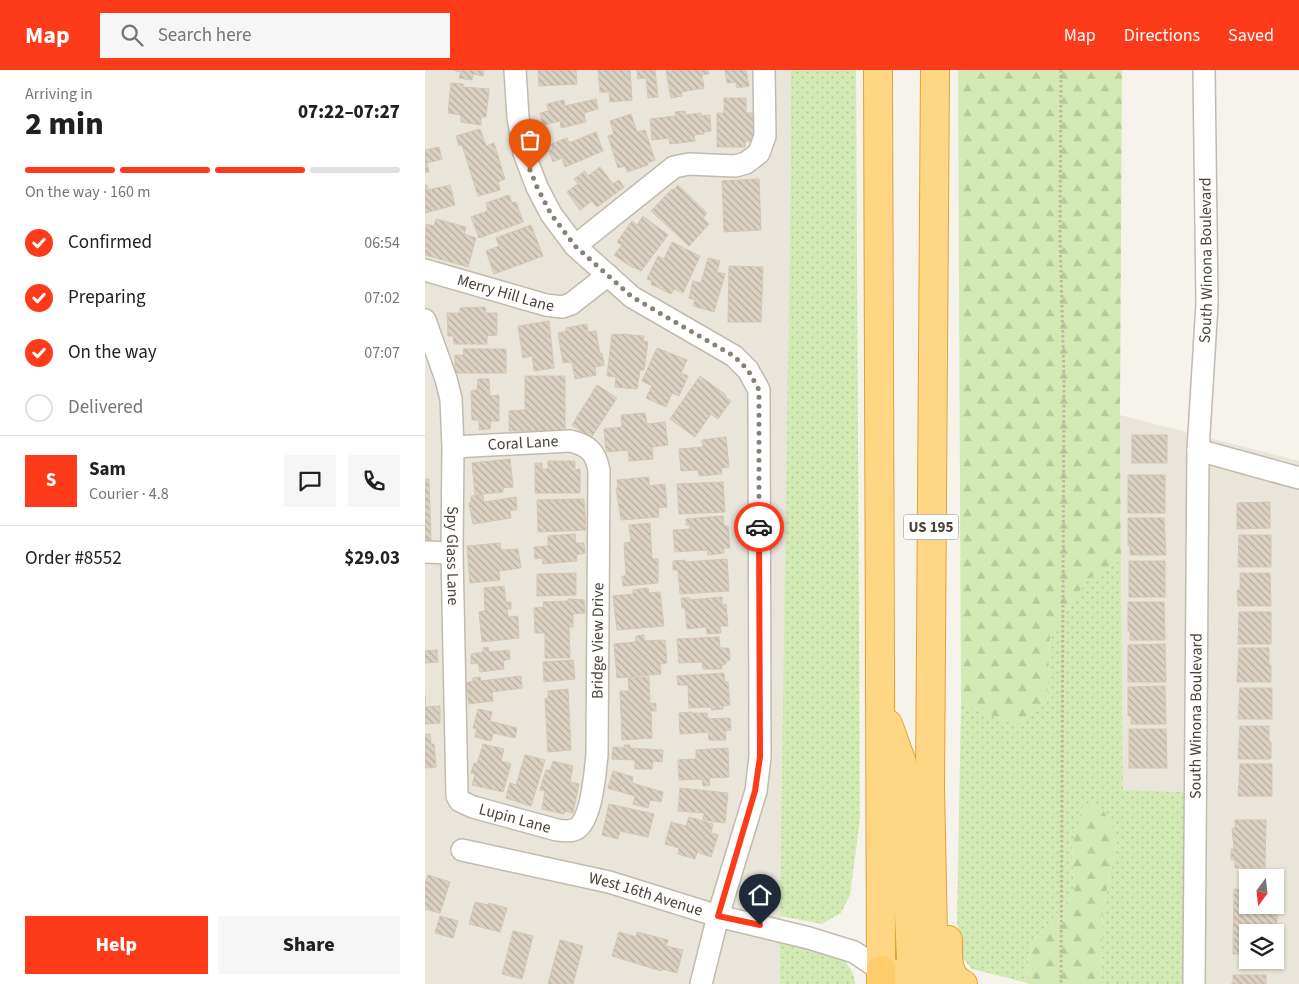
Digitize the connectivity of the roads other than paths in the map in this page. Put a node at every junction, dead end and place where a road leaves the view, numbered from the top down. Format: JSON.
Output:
{"nodes":[{"id":1,"x":515,"y":70,"type":"edge"},
{"id":2,"x":764,"y":70,"type":"edge"},
{"id":3,"x":878,"y":70,"type":"edge"},
{"id":4,"x":935,"y":70,"type":"edge"},
{"id":5,"x":1204,"y":70,"type":"edge"},
{"id":6,"x":575,"y":246,"type":"junction"},
{"id":7,"x":425,"y":270,"type":"edge"},
{"id":8,"x":608,"y":275,"type":"junction"},
{"id":9,"x":425,"y":320,"type":"edge"},
{"id":10,"x":453,"y":447,"type":"junction"},
{"id":11,"x":591,"y":450,"type":"joint"},
{"id":12,"x":1198,"y":450,"type":"junction"},
{"id":13,"x":1299,"y":478,"type":"edge"},
{"id":14,"x":425,"y":552,"type":"edge"},
{"id":15,"x":452,"y":553,"type":"junction"},
{"id":16,"x":881,"y":704,"type":"junction"},
{"id":17,"x":931,"y":710,"type":"junction"},
{"id":18,"x":457,"y":796,"type":"joint"},
{"id":19,"x":577,"y":829,"type":"joint"},
{"id":20,"x":462,"y":850,"type":"dead end"},
{"id":21,"x":718,"y":916,"type":"junction"},
{"id":22,"x":881,"y":977,"type":"edge"},
{"id":23,"x":926,"y":982,"type":"edge"},
{"id":24,"x":701,"y":984,"type":"edge"},
{"id":25,"x":963,"y":984,"type":"edge"},
{"id":26,"x":1194,"y":984,"type":"edge"}],
"edges":[{"from":1,"to":6,"type":"street"},
{"from":2,"to":6,"type":"street"},
{"from":3,"to":16,"type":"highway","number":"US 195"},
{"from":4,"to":17,"type":"highway","number":"US 195"},
{"from":5,"to":12,"type":"street","name":"South Winona Boulevard"},
{"from":6,"to":8,"type":"street"},
{"from":7,"to":8,"type":"street","name":"Merry Hill Lane"},
{"from":8,"to":21,"type":"street"},
{"from":9,"to":10,"type":"street","name":"Spy Glass Lane"},
{"from":10,"to":11,"type":"street","name":"Coral Lane"},
{"from":10,"to":15,"type":"street","name":"Spy Glass Lane"},
{"from":11,"to":19,"type":"street","name":"Bridge View Drive"},
{"from":12,"to":13,"type":"street"},
{"from":12,"to":26,"type":"street","name":"South Winona Boulevard"},
{"from":14,"to":15,"type":"street"},
{"from":15,"to":18,"type":"street","name":"Spy Glass Lane"},
{"from":16,"to":22,"type":"highway","number":"US 195"},
{"from":16,"to":23,"type":"highway"},
{"from":17,"to":23,"type":"highway","number":"US 195"},
{"from":17,"to":25,"type":"highway"},
{"from":18,"to":19,"type":"street","name":"Lupin Lane"},
{"from":20,"to":21,"type":"street","name":"West 16th Avenue"},
{"from":21,"to":22,"type":"street","name":"West 16th Avenue"},
{"from":21,"to":24,"type":"street"},
{"from":22,"to":23,"type":"highway"}]}
